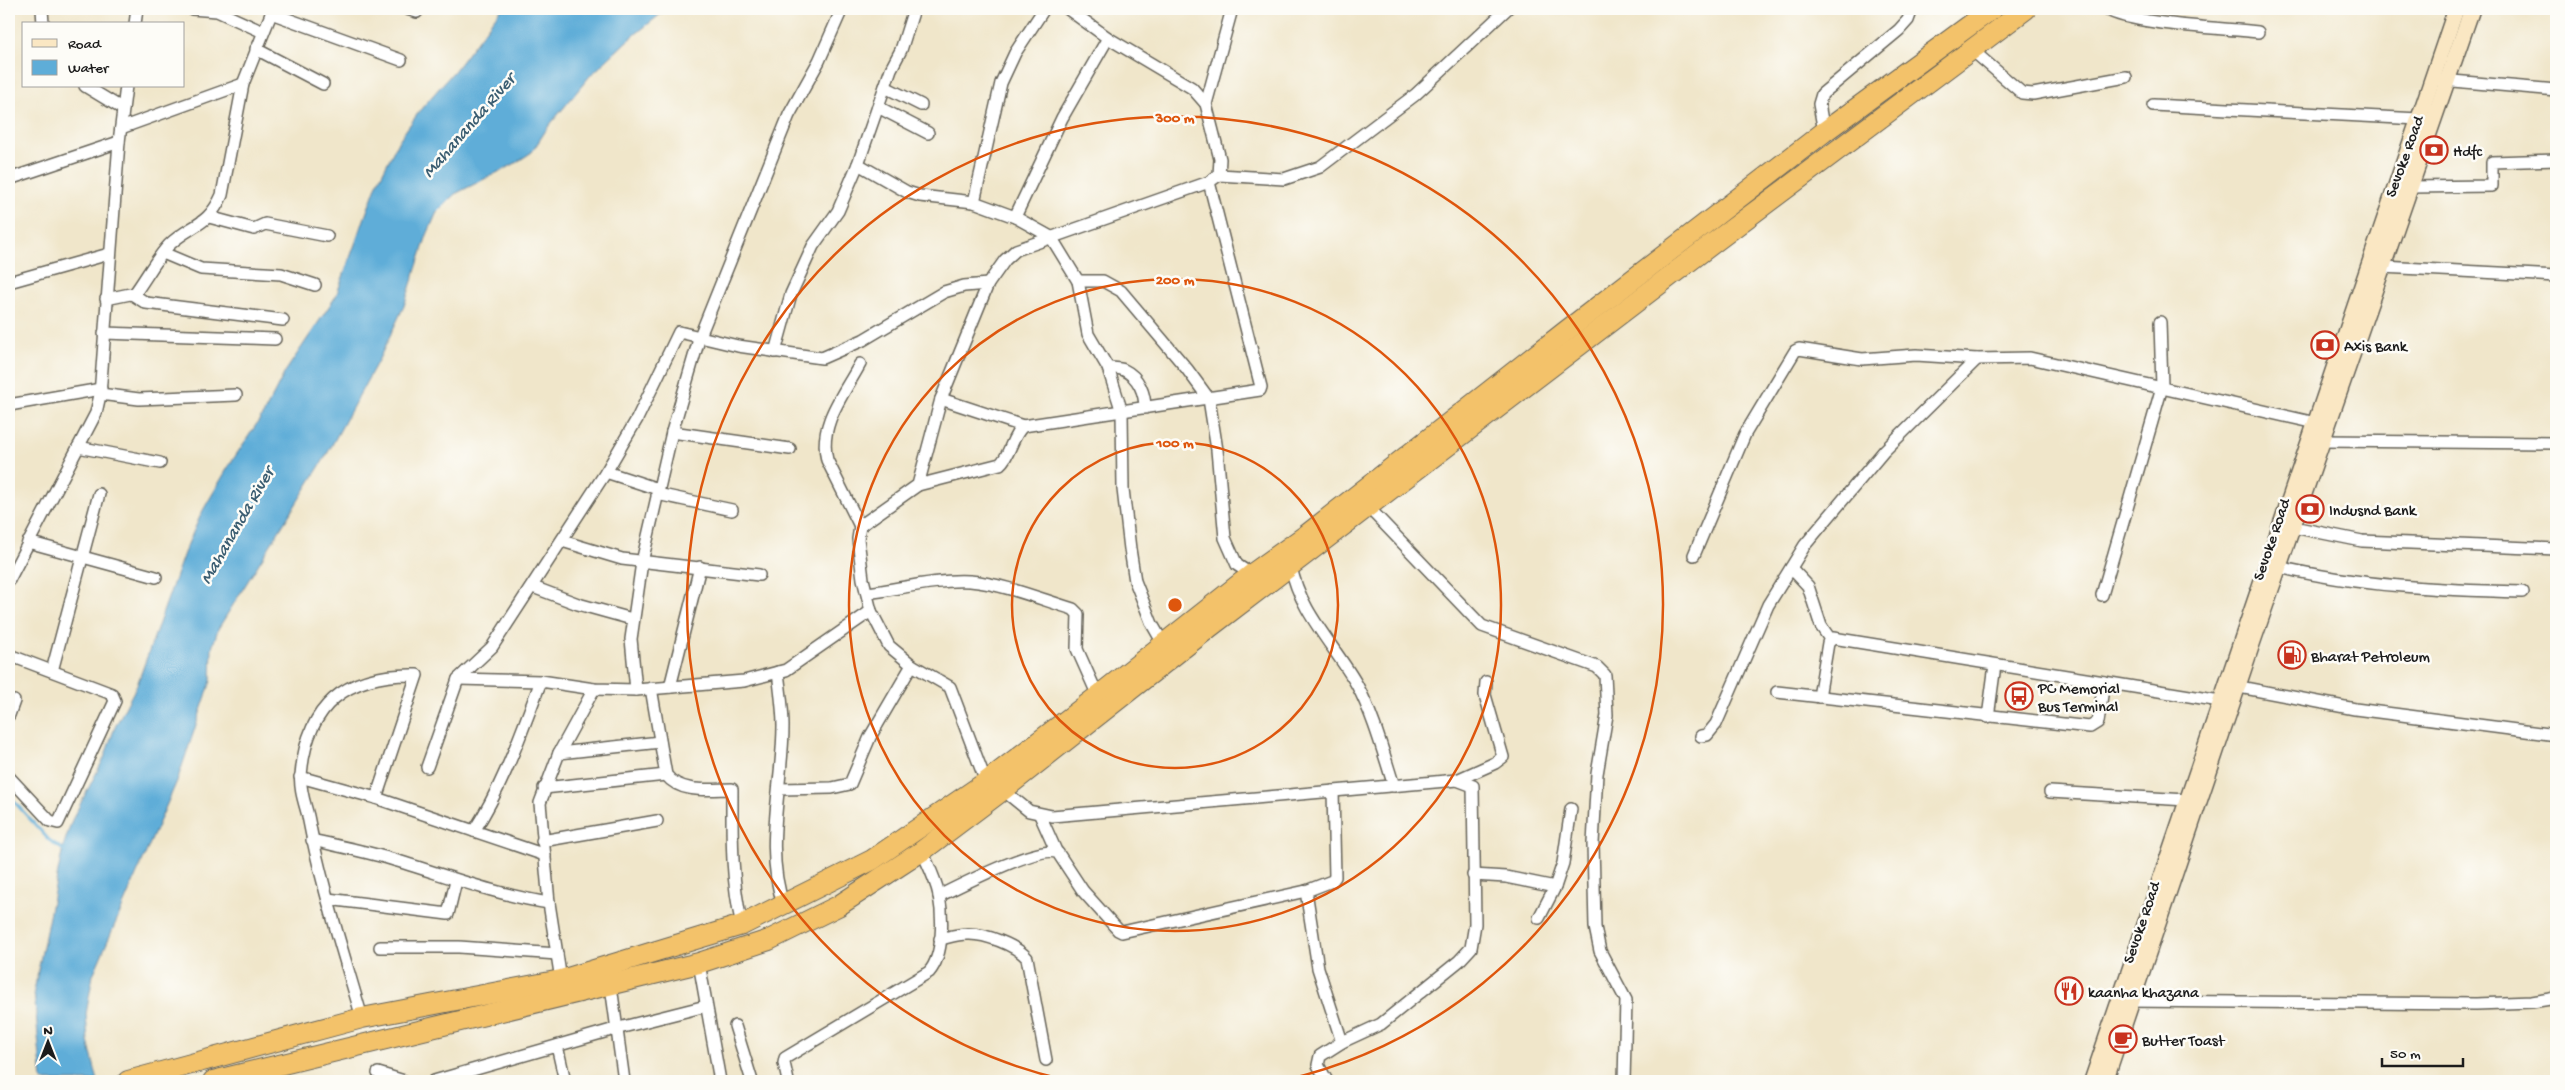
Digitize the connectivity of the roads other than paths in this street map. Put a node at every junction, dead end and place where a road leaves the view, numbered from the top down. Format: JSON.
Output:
{"nodes":[{"id":1,"x":42,"y":9,"type":"edge"},
{"id":2,"x":137,"y":9,"type":"edge"},
{"id":3,"x":192,"y":9,"type":"edge"},
{"id":4,"x":842,"y":9,"type":"edge"},
{"id":5,"x":914,"y":9,"type":"edge"},
{"id":6,"x":1044,"y":9,"type":"edge"},
{"id":7,"x":1068,"y":9,"type":"edge"},
{"id":8,"x":1232,"y":9,"type":"edge"},
{"id":9,"x":1507,"y":9,"type":"edge"},
{"id":10,"x":1912,"y":9,"type":"edge"},
{"id":11,"x":1992,"y":9,"type":"edge"},
{"id":12,"x":2026,"y":9,"type":"edge"},
{"id":13,"x":2106,"y":9,"type":"edge"},
{"id":14,"x":2456,"y":9,"type":"edge"},
{"id":15,"x":2472,"y":9,"type":"edge"},
{"id":16,"x":272,"y":11,"type":"edge"},
{"id":17,"x":42,"y":22,"type":"edge"},
{"id":18,"x":135,"y":22,"type":"edge"},
{"id":19,"x":263,"y":32,"type":"junction"},
{"id":20,"x":2258,"y":32,"type":"dead end"},
{"id":21,"x":1108,"y":38,"type":"junction"},
{"id":22,"x":256,"y":49,"type":"junction"},
{"id":23,"x":1972,"y":50,"type":"junction"},
{"id":24,"x":401,"y":60,"type":"dead end"},
{"id":25,"x":2126,"y":77,"type":"dead end"},
{"id":26,"x":2432,"y":78,"type":"junction"},
{"id":27,"x":2448,"y":82,"type":"junction"},
{"id":28,"x":243,"y":84,"type":"junction"},
{"id":29,"x":323,"y":84,"type":"dead end"},
{"id":30,"x":885,"y":87,"type":"junction"},
{"id":31,"x":88,"y":88,"type":"edge"},
{"id":32,"x":126,"y":88,"type":"edge"},
{"id":33,"x":2556,"y":90,"type":"edge"},
{"id":34,"x":1206,"y":104,"type":"junction"},
{"id":35,"x":921,"y":105,"type":"dead end"},
{"id":36,"x":2153,"y":105,"type":"dead end"},
{"id":37,"x":878,"y":107,"type":"junction"},
{"id":38,"x":123,"y":109,"type":"junction"},
{"id":39,"x":2419,"y":119,"type":"junction"},
{"id":40,"x":121,"y":128,"type":"junction"},
{"id":41,"x":1824,"y":132,"type":"junction"},
{"id":42,"x":928,"y":133,"type":"dead end"},
{"id":43,"x":118,"y":142,"type":"junction"},
{"id":44,"x":2556,"y":160,"type":"edge"},
{"id":45,"x":858,"y":164,"type":"junction"},
{"id":46,"x":1214,"y":178,"type":"junction"},
{"id":47,"x":9,"y":179,"type":"edge"},
{"id":48,"x":2411,"y":187,"type":"junction"},
{"id":49,"x":974,"y":202,"type":"junction"},
{"id":50,"x":209,"y":217,"type":"junction"},
{"id":51,"x":1015,"y":217,"type":"junction"},
{"id":52,"x":327,"y":236,"type":"dead end"},
{"id":53,"x":1050,"y":237,"type":"junction"},
{"id":54,"x":163,"y":253,"type":"junction"},
{"id":55,"x":109,"y":254,"type":"junction"},
{"id":56,"x":2382,"y":267,"type":"junction"},
{"id":57,"x":2556,"y":276,"type":"edge"},
{"id":58,"x":1078,"y":281,"type":"junction"},
{"id":59,"x":9,"y":282,"type":"edge"},
{"id":60,"x":988,"y":284,"type":"junction"},
{"id":61,"x":315,"y":285,"type":"dead end"},
{"id":62,"x":132,"y":294,"type":"junction"},
{"id":63,"x":106,"y":299,"type":"junction"},
{"id":64,"x":283,"y":320,"type":"dead end"},
{"id":65,"x":2160,"y":322,"type":"dead end"},
{"id":66,"x":104,"y":333,"type":"junction"},
{"id":67,"x":700,"y":336,"type":"junction"},
{"id":68,"x":275,"y":339,"type":"dead end"},
{"id":69,"x":775,"y":352,"type":"junction"},
{"id":70,"x":1977,"y":359,"type":"junction"},
{"id":71,"x":860,"y":364,"type":"dead end"},
{"id":72,"x":2342,"y":365,"type":"junction"},
{"id":73,"x":1108,"y":368,"type":"junction"},
{"id":74,"x":2162,"y":387,"type":"junction"},
{"id":75,"x":100,"y":392,"type":"junction"},
{"id":76,"x":236,"y":395,"type":"dead end"},
{"id":77,"x":941,"y":399,"type":"junction"},
{"id":78,"x":1209,"y":399,"type":"junction"},
{"id":79,"x":9,"y":405,"type":"edge"},
{"id":80,"x":1145,"y":408,"type":"junction"},
{"id":81,"x":1122,"y":412,"type":"junction"},
{"id":82,"x":2316,"y":423,"type":"junction"},
{"id":83,"x":1024,"y":426,"type":"junction"},
{"id":84,"x":672,"y":432,"type":"junction"},
{"id":85,"x":2322,"y":441,"type":"junction"},
{"id":86,"x":2556,"y":443,"type":"edge"},
{"id":87,"x":78,"y":447,"type":"junction"},
{"id":88,"x":790,"y":449,"type":"dead end"},
{"id":89,"x":160,"y":463,"type":"dead end"},
{"id":90,"x":606,"y":472,"type":"junction"},
{"id":91,"x":918,"y":486,"type":"junction"},
{"id":92,"x":658,"y":492,"type":"junction"},
{"id":93,"x":99,"y":494,"type":"dead end"},
{"id":94,"x":1368,"y":507,"type":"junction"},
{"id":95,"x":732,"y":510,"type":"dead end"},
{"id":96,"x":860,"y":526,"type":"junction"},
{"id":97,"x":2293,"y":527,"type":"junction"},
{"id":98,"x":562,"y":541,"type":"junction"},
{"id":99,"x":28,"y":542,"type":"junction"},
{"id":100,"x":2556,"y":549,"type":"edge"},
{"id":101,"x":1694,"y":555,"type":"dead end"},
{"id":102,"x":82,"y":558,"type":"junction"},
{"id":103,"x":642,"y":562,"type":"junction"},
{"id":104,"x":1291,"y":566,"type":"junction"},
{"id":105,"x":700,"y":567,"type":"junction"},
{"id":106,"x":2279,"y":567,"type":"junction"},
{"id":107,"x":1791,"y":568,"type":"junction"},
{"id":108,"x":759,"y":575,"type":"dead end"},
{"id":109,"x":156,"y":577,"type":"dead end"},
{"id":110,"x":9,"y":580,"type":"edge"},
{"id":111,"x":1258,"y":580,"type":"junction"},
{"id":112,"x":533,"y":587,"type":"junction"},
{"id":113,"x":2522,"y":592,"type":"dead end"},
{"id":114,"x":867,"y":594,"type":"junction"},
{"id":115,"x":2102,"y":595,"type":"dead end"},
{"id":116,"x":871,"y":611,"type":"junction"},
{"id":117,"x":632,"y":620,"type":"junction"},
{"id":118,"x":1830,"y":639,"type":"junction"},
{"id":119,"x":1164,"y":645,"type":"junction"},
{"id":120,"x":9,"y":655,"type":"edge"},
{"id":121,"x":1995,"y":664,"type":"junction"},
{"id":122,"x":912,"y":665,"type":"junction"},
{"id":123,"x":52,"y":671,"type":"junction"},
{"id":124,"x":778,"y":672,"type":"junction"},
{"id":125,"x":458,"y":680,"type":"junction"},
{"id":126,"x":541,"y":682,"type":"junction"},
{"id":127,"x":1486,"y":682,"type":"dead end"},
{"id":128,"x":2104,"y":682,"type":"junction"},
{"id":129,"x":670,"y":686,"type":"junction"},
{"id":130,"x":2231,"y":686,"type":"junction"},
{"id":131,"x":594,"y":688,"type":"junction"},
{"id":132,"x":651,"y":688,"type":"junction"},
{"id":133,"x":636,"y":690,"type":"junction"},
{"id":134,"x":1777,"y":692,"type":"dead end"},
{"id":135,"x":1098,"y":696,"type":"junction"},
{"id":136,"x":1819,"y":697,"type":"junction"},
{"id":137,"x":14,"y":701,"type":"dead end"},
{"id":138,"x":2220,"y":701,"type":"junction"},
{"id":139,"x":9,"y":715,"type":"edge"},
{"id":140,"x":1988,"y":717,"type":"junction"},
{"id":141,"x":2556,"y":735,"type":"edge"},
{"id":142,"x":1701,"y":736,"type":"dead end"},
{"id":143,"x":660,"y":742,"type":"junction"},
{"id":144,"x":560,"y":753,"type":"junction"},
{"id":145,"x":427,"y":767,"type":"dead end"},
{"id":146,"x":666,"y":775,"type":"junction"},
{"id":147,"x":9,"y":777,"type":"edge"},
{"id":148,"x":300,"y":777,"type":"junction"},
{"id":149,"x":1457,"y":780,"type":"junction"},
{"id":150,"x":995,"y":786,"type":"junction"},
{"id":151,"x":1394,"y":786,"type":"junction"},
{"id":152,"x":544,"y":788,"type":"junction"},
{"id":153,"x":779,"y":789,"type":"junction"},
{"id":154,"x":1333,"y":791,"type":"junction"},
{"id":155,"x":2050,"y":792,"type":"dead end"},
{"id":156,"x":376,"y":798,"type":"junction"},
{"id":157,"x":2186,"y":800,"type":"junction"},
{"id":158,"x":1571,"y":809,"type":"dead end"},
{"id":159,"x":1040,"y":815,"type":"junction"},
{"id":160,"x":657,"y":821,"type":"dead end"},
{"id":161,"x":474,"y":831,"type":"junction"},
{"id":162,"x":312,"y":840,"type":"junction"},
{"id":163,"x":542,"y":841,"type":"junction"},
{"id":164,"x":922,"y":851,"type":"junction"},
{"id":165,"x":1056,"y":851,"type":"junction"},
{"id":166,"x":544,"y":855,"type":"junction"},
{"id":167,"x":1473,"y":875,"type":"junction"},
{"id":168,"x":456,"y":881,"type":"junction"},
{"id":169,"x":1555,"y":887,"type":"junction"},
{"id":170,"x":1306,"y":891,"type":"junction"},
{"id":171,"x":939,"y":896,"type":"junction"},
{"id":172,"x":328,"y":899,"type":"junction"},
{"id":173,"x":549,"y":903,"type":"junction"},
{"id":174,"x":784,"y":906,"type":"junction"},
{"id":175,"x":1539,"y":918,"type":"dead end"},
{"id":176,"x":742,"y":926,"type":"junction"},
{"id":177,"x":940,"y":939,"type":"junction"},
{"id":178,"x":380,"y":947,"type":"dead end"},
{"id":179,"x":557,"y":954,"type":"junction"},
{"id":180,"x":699,"y":963,"type":"junction"},
{"id":181,"x":561,"y":980,"type":"junction"},
{"id":182,"x":611,"y":986,"type":"junction"},
{"id":183,"x":2556,"y":998,"type":"edge"},
{"id":184,"x":2126,"y":1001,"type":"junction"},
{"id":185,"x":706,"y":1006,"type":"junction"},
{"id":186,"x":362,"y":1018,"type":"junction"},
{"id":187,"x":735,"y":1026,"type":"dead end"},
{"id":188,"x":615,"y":1029,"type":"junction"},
{"id":189,"x":1342,"y":1042,"type":"junction"},
{"id":190,"x":557,"y":1046,"type":"junction"},
{"id":191,"x":1046,"y":1060,"type":"dead end"},
{"id":192,"x":378,"y":1073,"type":"dead end"},
{"id":193,"x":128,"y":1081,"type":"edge"},
{"id":194,"x":212,"y":1081,"type":"edge"},
{"id":195,"x":404,"y":1081,"type":"edge"},
{"id":196,"x":434,"y":1081,"type":"edge"},
{"id":197,"x":565,"y":1081,"type":"edge"},
{"id":198,"x":624,"y":1081,"type":"edge"},
{"id":199,"x":720,"y":1081,"type":"edge"},
{"id":200,"x":752,"y":1081,"type":"edge"},
{"id":201,"x":788,"y":1081,"type":"edge"},
{"id":202,"x":1327,"y":1081,"type":"edge"},
{"id":203,"x":1624,"y":1081,"type":"edge"},
{"id":204,"x":2092,"y":1081,"type":"edge"},
{"id":205,"x":2105,"y":1081,"type":"edge"}],
"edges":[{"from":1,"to":17,"type":"street"},
{"from":2,"to":18,"type":"street"},
{"from":3,"to":19,"type":"street"},
{"from":4,"to":67,"type":"street"},
{"from":5,"to":30,"type":"street"},
{"from":6,"to":49,"type":"street"},
{"from":7,"to":21,"type":"street"},
{"from":8,"to":34,"type":"street"},
{"from":9,"to":46,"type":"street"},
{"from":10,"to":41,"type":"street"},
{"from":11,"to":41,"type":"highway"},
{"from":12,"to":23,"type":"highway"},
{"from":13,"to":20,"type":"street"},
{"from":14,"to":26,"type":"main road","name":"Sevoke Road"},
{"from":15,"to":27,"type":"main road","name":"Sevoke Road"},
{"from":16,"to":19,"type":"street"},
{"from":16,"to":24,"type":"street"},
{"from":19,"to":22,"type":"street"},
{"from":21,"to":34,"type":"street"},
{"from":21,"to":51,"type":"street"},
{"from":22,"to":28,"type":"street"},
{"from":22,"to":29,"type":"street"},
{"from":23,"to":25,"type":"street"},
{"from":23,"to":94,"type":"highway"},
{"from":26,"to":27,"type":"street"},
{"from":26,"to":39,"type":"main road","name":"Sevoke Road"},
{"from":27,"to":33,"type":"street"},
{"from":27,"to":48,"type":"main road","name":"Sevoke Road"},
{"from":28,"to":40,"type":"street"},
{"from":28,"to":50,"type":"street"},
{"from":30,"to":35,"type":"street"},
{"from":30,"to":37,"type":"street"},
{"from":31,"to":38,"type":"street"},
{"from":32,"to":38,"type":"street"},
{"from":34,"to":46,"type":"street"},
{"from":36,"to":39,"type":"street"},
{"from":37,"to":42,"type":"street"},
{"from":37,"to":45,"type":"street"},
{"from":38,"to":40,"type":"street"},
{"from":39,"to":72,"type":"main road","name":"Sevoke Road"},
{"from":40,"to":43,"type":"street"},
{"from":41,"to":111,"type":"highway"},
{"from":43,"to":47,"type":"street"},
{"from":43,"to":55,"type":"street"},
{"from":44,"to":48,"type":"street"},
{"from":45,"to":49,"type":"street"},
{"from":45,"to":69,"type":"street"},
{"from":46,"to":53,"type":"street"},
{"from":46,"to":78,"type":"street"},
{"from":48,"to":56,"type":"main road","name":"Sevoke Road"},
{"from":49,"to":51,"type":"street"},
{"from":50,"to":52,"type":"street"},
{"from":50,"to":54,"type":"street"},
{"from":51,"to":53,"type":"street"},
{"from":53,"to":58,"type":"street"},
{"from":53,"to":60,"type":"street"},
{"from":54,"to":61,"type":"street"},
{"from":54,"to":62,"type":"street"},
{"from":55,"to":59,"type":"street"},
{"from":55,"to":63,"type":"street"},
{"from":56,"to":57,"type":"street"},
{"from":56,"to":72,"type":"main road","name":"Sevoke Road"},
{"from":58,"to":73,"type":"street"},
{"from":58,"to":78,"type":"street"},
{"from":60,"to":69,"type":"street"},
{"from":60,"to":77,"type":"street"},
{"from":62,"to":63,"type":"street"},
{"from":62,"to":64,"type":"street"},
{"from":63,"to":66,"type":"street"},
{"from":65,"to":74,"type":"street"},
{"from":66,"to":68,"type":"street"},
{"from":66,"to":75,"type":"street"},
{"from":67,"to":69,"type":"street"},
{"from":67,"to":84,"type":"street"},
{"from":67,"to":90,"type":"street"},
{"from":70,"to":74,"type":"street"},
{"from":70,"to":101,"type":"street"},
{"from":70,"to":107,"type":"street"},
{"from":71,"to":96,"type":"street"},
{"from":72,"to":82,"type":"main road","name":"Sevoke Road"},
{"from":72,"to":85,"type":"main road","name":"Sevoke Road"},
{"from":73,"to":80,"type":"street"},
{"from":73,"to":81,"type":"street"},
{"from":74,"to":82,"type":"street"},
{"from":74,"to":115,"type":"street"},
{"from":75,"to":76,"type":"street"},
{"from":75,"to":79,"type":"street"},
{"from":75,"to":87,"type":"street"},
{"from":77,"to":83,"type":"street"},
{"from":77,"to":91,"type":"street"},
{"from":78,"to":80,"type":"street"},
{"from":78,"to":111,"type":"street"},
{"from":80,"to":81,"type":"street"},
{"from":81,"to":83,"type":"street"},
{"from":81,"to":119,"type":"street"},
{"from":82,"to":130,"type":"main road","name":"Sevoke Road"},
{"from":83,"to":91,"type":"street"},
{"from":84,"to":88,"type":"street"},
{"from":84,"to":92,"type":"street"},
{"from":85,"to":86,"type":"street"},
{"from":85,"to":97,"type":"main road","name":"Sevoke Road"},
{"from":87,"to":89,"type":"street"},
{"from":87,"to":99,"type":"street"},
{"from":90,"to":92,"type":"street"},
{"from":90,"to":98,"type":"street"},
{"from":91,"to":96,"type":"street"},
{"from":92,"to":95,"type":"street"},
{"from":92,"to":103,"type":"street"},
{"from":93,"to":102,"type":"street"},
{"from":94,"to":104,"type":"highway"},
{"from":94,"to":203,"type":"street"},
{"from":96,"to":114,"type":"street"},
{"from":97,"to":100,"type":"street"},
{"from":97,"to":106,"type":"main road","name":"Sevoke Road"},
{"from":98,"to":103,"type":"street"},
{"from":98,"to":112,"type":"street"},
{"from":99,"to":102,"type":"street"},
{"from":99,"to":110,"type":"street"},
{"from":102,"to":109,"type":"street"},
{"from":102,"to":123,"type":"street"},
{"from":103,"to":105,"type":"street"},
{"from":103,"to":117,"type":"street"},
{"from":104,"to":111,"type":"highway"},
{"from":104,"to":151,"type":"street"},
{"from":105,"to":108,"type":"street"},
{"from":105,"to":129,"type":"street"},
{"from":106,"to":113,"type":"street"},
{"from":106,"to":130,"type":"main road","name":"Sevoke Road"},
{"from":107,"to":118,"type":"street"},
{"from":107,"to":142,"type":"street"},
{"from":111,"to":119,"type":"highway"},
{"from":111,"to":150,"type":"highway"},
{"from":112,"to":117,"type":"street"},
{"from":112,"to":125,"type":"street"},
{"from":114,"to":116,"type":"street"},
{"from":114,"to":135,"type":"street"},
{"from":116,"to":122,"type":"street"},
{"from":116,"to":124,"type":"street"},
{"from":117,"to":133,"type":"street"},
{"from":118,"to":121,"type":"street"},
{"from":118,"to":136,"type":"street"},
{"from":119,"to":135,"type":"highway"},
{"from":120,"to":123,"type":"street"},
{"from":121,"to":128,"type":"street"},
{"from":121,"to":140,"type":"street"},
{"from":122,"to":150,"type":"street"},
{"from":122,"to":153,"type":"street"},
{"from":123,"to":147,"type":"street"},
{"from":124,"to":129,"type":"street"},
{"from":124,"to":153,"type":"street"},
{"from":125,"to":126,"type":"street"},
{"from":125,"to":145,"type":"street"},
{"from":126,"to":131,"type":"street"},
{"from":126,"to":161,"type":"street"},
{"from":127,"to":149,"type":"street"},
{"from":128,"to":138,"type":"street"},
{"from":128,"to":140,"type":"street"},
{"from":129,"to":132,"type":"street"},
{"from":130,"to":138,"type":"main road","name":"Sevoke Road"},
{"from":130,"to":141,"type":"street"},
{"from":130,"to":184,"type":"main road","name":"Sevoke Road"},
{"from":131,"to":133,"type":"street"},
{"from":131,"to":144,"type":"street"},
{"from":132,"to":133,"type":"street"},
{"from":132,"to":143,"type":"street"},
{"from":134,"to":136,"type":"street"},
{"from":135,"to":150,"type":"highway"},
{"from":136,"to":140,"type":"street"},
{"from":137,"to":139,"type":"street"},
{"from":138,"to":157,"type":"main road","name":"Sevoke Road"},
{"from":143,"to":144,"type":"street"},
{"from":143,"to":146,"type":"street"},
{"from":144,"to":152,"type":"street"},
{"from":146,"to":152,"type":"street"},
{"from":146,"to":176,"type":"street"},
{"from":148,"to":156,"type":"street"},
{"from":148,"to":156,"type":"street"},
{"from":148,"to":162,"type":"street"},
{"from":149,"to":151,"type":"street"},
{"from":149,"to":167,"type":"street"},
{"from":150,"to":159,"type":"street"},
{"from":150,"to":164,"type":"highway"},
{"from":150,"to":174,"type":"highway"},
{"from":151,"to":154,"type":"street"},
{"from":152,"to":163,"type":"street"},
{"from":153,"to":174,"type":"street"},
{"from":154,"to":159,"type":"street"},
{"from":154,"to":170,"type":"street"},
{"from":155,"to":157,"type":"street"},
{"from":156,"to":161,"type":"street"},
{"from":157,"to":184,"type":"main road","name":"Sevoke Road"},
{"from":158,"to":169,"type":"street"},
{"from":159,"to":165,"type":"street"},
{"from":160,"to":163,"type":"street"},
{"from":161,"to":166,"type":"street"},
{"from":162,"to":168,"type":"street"},
{"from":162,"to":172,"type":"street"},
{"from":163,"to":166,"type":"street"},
{"from":164,"to":171,"type":"street"},
{"from":164,"to":180,"type":"highway"},
{"from":165,"to":170,"type":"street"},
{"from":165,"to":171,"type":"street"},
{"from":166,"to":173,"type":"street"},
{"from":167,"to":169,"type":"street"},
{"from":167,"to":189,"type":"street"},
{"from":168,"to":172,"type":"street"},
{"from":168,"to":173,"type":"street"},
{"from":169,"to":175,"type":"street"},
{"from":170,"to":189,"type":"street"},
{"from":171,"to":177,"type":"street"},
{"from":172,"to":186,"type":"street"},
{"from":173,"to":179,"type":"street"},
{"from":174,"to":176,"type":"highway"},
{"from":176,"to":181,"type":"highway"},
{"from":177,"to":191,"type":"street"},
{"from":177,"to":201,"type":"street"},
{"from":178,"to":179,"type":"street"},
{"from":179,"to":181,"type":"street"},
{"from":180,"to":182,"type":"highway"},
{"from":180,"to":185,"type":"street"},
{"from":181,"to":186,"type":"highway"},
{"from":182,"to":188,"type":"street"},
{"from":182,"to":194,"type":"highway"},
{"from":183,"to":184,"type":"street"},
{"from":184,"to":204,"type":"main road","name":"Sevoke Road"},
{"from":184,"to":205,"type":"main road","name":"Sevoke Road"},
{"from":185,"to":188,"type":"street"},
{"from":185,"to":199,"type":"street"},
{"from":186,"to":193,"type":"highway"},
{"from":187,"to":200,"type":"street"},
{"from":188,"to":190,"type":"street"},
{"from":188,"to":198,"type":"street"},
{"from":189,"to":202,"type":"street"},
{"from":190,"to":196,"type":"street"},
{"from":190,"to":197,"type":"street"},
{"from":192,"to":195,"type":"street"}]}
